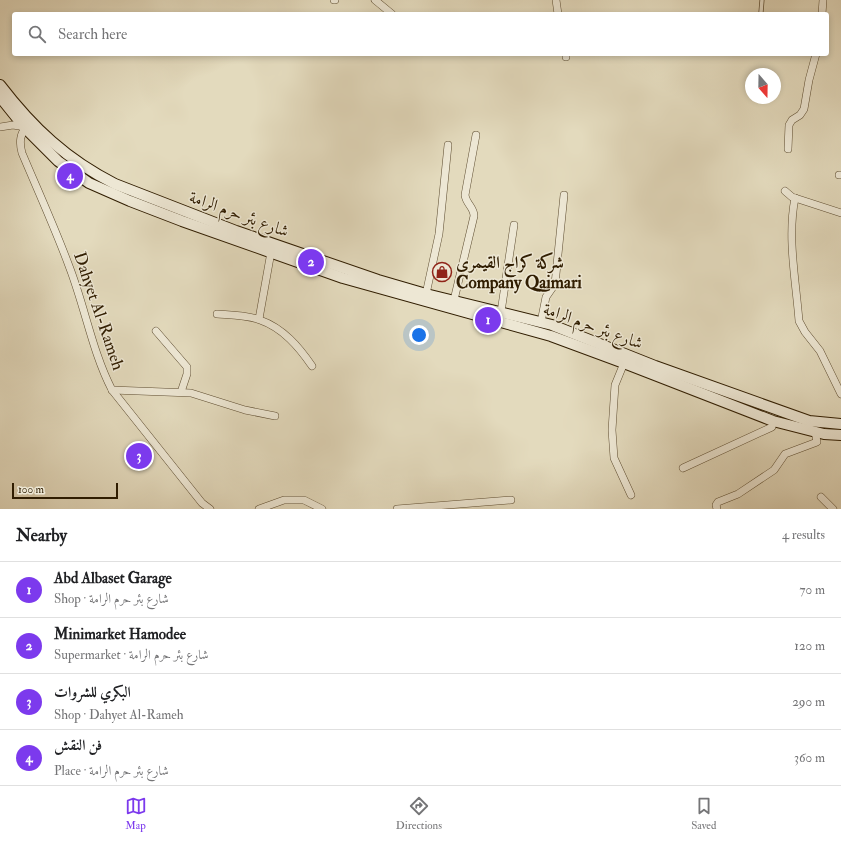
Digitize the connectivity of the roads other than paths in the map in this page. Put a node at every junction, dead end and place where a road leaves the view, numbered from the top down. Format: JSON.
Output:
{"nodes":[{"id":1,"x":375,"y":0,"type":"edge"},
{"id":2,"x":556,"y":0,"type":"edge"},
{"id":3,"x":762,"y":0,"type":"edge"},
{"id":4,"x":823,"y":0,"type":"edge"},
{"id":5,"x":390,"y":12,"type":"edge"},
{"id":6,"x":556,"y":12,"type":"edge"},
{"id":7,"x":761,"y":12,"type":"dead end"},
{"id":8,"x":822,"y":12,"type":"edge"},
{"id":9,"x":815,"y":56,"type":"edge"},
{"id":10,"x":0,"y":85,"type":"edge"},
{"id":11,"x":0,"y":97,"type":"edge"},
{"id":12,"x":27,"y":124,"type":"junction"},
{"id":13,"x":0,"y":127,"type":"edge"},
{"id":14,"x":476,"y":135,"type":"dead end"},
{"id":15,"x":448,"y":145,"type":"dead end"},
{"id":16,"x":788,"y":149,"type":"dead end"},
{"id":17,"x":785,"y":191,"type":"dead end"},
{"id":18,"x":564,"y":195,"type":"dead end"},
{"id":19,"x":795,"y":198,"type":"junction"},
{"id":20,"x":841,"y":213,"type":"edge"},
{"id":21,"x":514,"y":225,"type":"dead end"},
{"id":22,"x":271,"y":252,"type":"junction"},
{"id":23,"x":426,"y":294,"type":"junction"},
{"id":24,"x":454,"y":300,"type":"junction"},
{"id":25,"x":501,"y":312,"type":"junction"},
{"id":26,"x":217,"y":314,"type":"dead end"},
{"id":27,"x":259,"y":319,"type":"junction"},
{"id":28,"x":541,"y":322,"type":"junction"},
{"id":29,"x":156,"y":331,"type":"dead end"},
{"id":30,"x":624,"y":363,"type":"junction"},
{"id":31,"x":312,"y":366,"type":"dead end"},
{"id":32,"x":112,"y":390,"type":"junction"},
{"id":33,"x":181,"y":392,"type":"junction"},
{"id":34,"x":841,"y":394,"type":"edge"},
{"id":35,"x":275,"y":416,"type":"dead end"},
{"id":36,"x":773,"y":421,"type":"junction"},
{"id":37,"x":841,"y":424,"type":"edge"},
{"id":38,"x":815,"y":431,"type":"junction"},
{"id":39,"x":841,"y":435,"type":"edge"},
{"id":40,"x":683,"y":468,"type":"dead end"},
{"id":41,"x":631,"y":495,"type":"dead end"},
{"id":42,"x":821,"y":497,"type":"dead end"},
{"id":43,"x":511,"y":500,"type":"dead end"},
{"id":44,"x":202,"y":506,"type":"edge"},
{"id":45,"x":210,"y":509,"type":"edge"},
{"id":46,"x":259,"y":509,"type":"edge"},
{"id":47,"x":322,"y":509,"type":"edge"},
{"id":48,"x":397,"y":509,"type":"edge"},
{"id":49,"x":716,"y":509,"type":"edge"},
{"id":50,"x":833,"y":509,"type":"edge"}],
"edges":[{"from":1,"to":5,"type":"street"},
{"from":2,"to":6,"type":"street"},
{"from":3,"to":7,"type":"lane"},
{"from":4,"to":8,"type":"street"},
{"from":9,"to":16,"type":"street"},
{"from":10,"to":12,"type":"main road","name":"شارع بئر حرم الرامة"},
{"from":11,"to":12,"type":"main road","name":"شارع بئر حرم الرامة"},
{"from":12,"to":13,"type":"street"},
{"from":12,"to":22,"type":"main road","name":"شارع بئر حرم الرامة"},
{"from":12,"to":23,"type":"main road","name":"شارع بئر حرم الرامة"},
{"from":12,"to":32,"type":"street","name":"Dahyet Al-Rameh"},
{"from":14,"to":24,"type":"street"},
{"from":15,"to":23,"type":"street"},
{"from":17,"to":19,"type":"street"},
{"from":18,"to":28,"type":"street"},
{"from":19,"to":20,"type":"street"},
{"from":19,"to":34,"type":"street"},
{"from":21,"to":25,"type":"street"},
{"from":22,"to":27,"type":"street"},
{"from":22,"to":30,"type":"main road","name":"شارع بئر حرم الرامة"},
{"from":23,"to":24,"type":"main road","name":"شارع بئر حرم الرامة"},
{"from":24,"to":25,"type":"main road","name":"شارع بئر حرم الرامة"},
{"from":25,"to":28,"type":"main road","name":"شارع بئر حرم الرامة"},
{"from":26,"to":27,"type":"street"},
{"from":27,"to":31,"type":"street"},
{"from":28,"to":37,"type":"main road","name":"شارع بئر حرم الرامة"},
{"from":29,"to":33,"type":"street"},
{"from":30,"to":36,"type":"main road","name":"شارع بئر حرم الرامة"},
{"from":30,"to":41,"type":"street"},
{"from":32,"to":33,"type":"street"},
{"from":32,"to":44,"type":"street","name":"Dahyet Al-Rameh"},
{"from":33,"to":35,"type":"street"},
{"from":36,"to":38,"type":"main road","name":"شارع بئر حرم الرامة"},
{"from":36,"to":40,"type":"street"},
{"from":38,"to":39,"type":"main road","name":"شارع بئر حرم الرامة"},
{"from":38,"to":49,"type":"street"},
{"from":42,"to":50,"type":"street"},
{"from":43,"to":48,"type":"street"},
{"from":44,"to":45,"type":"street","name":"Dahyet Al-Rameh"},
{"from":46,"to":47,"type":"street"}]}
